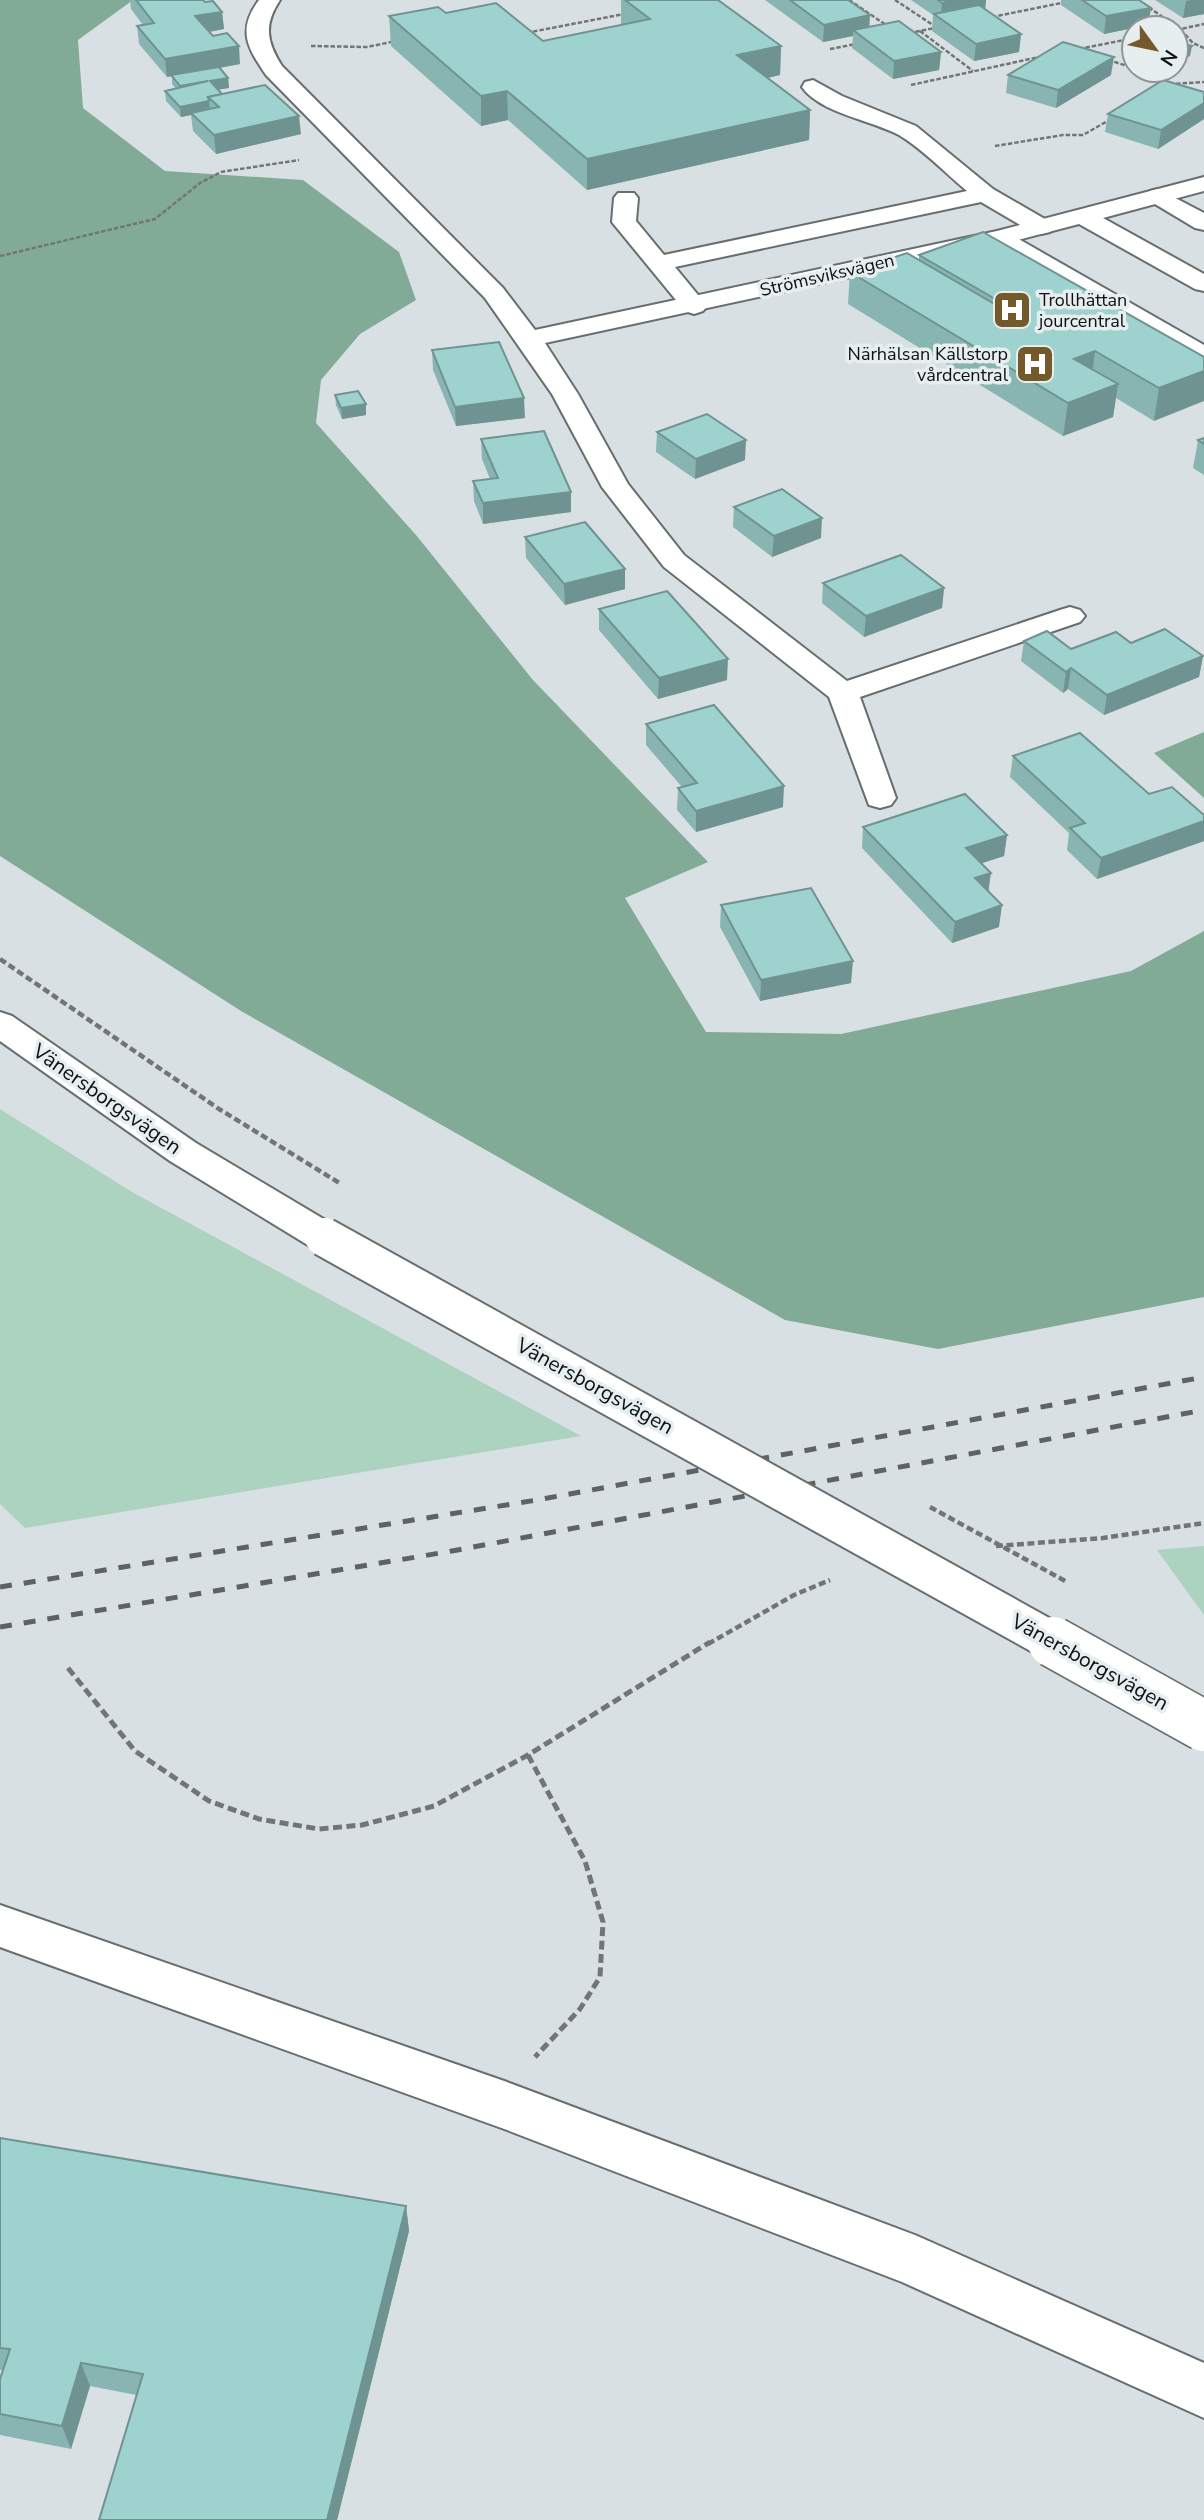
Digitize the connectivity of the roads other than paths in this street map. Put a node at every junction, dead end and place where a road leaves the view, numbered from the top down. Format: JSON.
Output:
{"nodes":[{"id":1,"x":270,"y":0,"type":"edge"},
{"id":2,"x":813,"y":87,"type":"road end"},
{"id":3,"x":1204,"y":184,"type":"edge"},
{"id":4,"x":985,"y":194,"type":"junction"},
{"id":5,"x":1158,"y":196,"type":"junction"},
{"id":6,"x":626,"y":198,"type":"edge"},
{"id":7,"x":1083,"y":216,"type":"junction"},
{"id":8,"x":1204,"y":223,"type":"edge"},
{"id":9,"x":1041,"y":228,"type":"junction"},
{"id":10,"x":999,"y":238,"type":"junction"},
{"id":11,"x":661,"y":263,"type":"junction"},
{"id":12,"x":1204,"y":284,"type":"edge"},
{"id":13,"x":694,"y":306,"type":"junction"},
{"id":14,"x":529,"y":339,"type":"junction"},
{"id":15,"x":1204,"y":356,"type":"edge"},
{"id":16,"x":1070,"y":616,"type":"dead end"},
{"id":17,"x":843,"y":693,"type":"junction"},
{"id":18,"x":880,"y":798,"type":"dead end"},
{"id":19,"x":0,"y":1024,"type":"edge"},
{"id":20,"x":1204,"y":1726,"type":"edge"},
{"id":21,"x":0,"y":1926,"type":"edge"},
{"id":22,"x":1204,"y":2391,"type":"edge"}],
"edges":[{"from":1,"to":14,"type":"street"},
{"from":2,"to":4,"type":"street"},
{"from":3,"to":5,"type":"street","name":"Strömsviksvägen"},
{"from":4,"to":9,"type":"street"},
{"from":4,"to":11,"type":"street"},
{"from":5,"to":7,"type":"street","name":"Strömsviksvägen"},
{"from":5,"to":8,"type":"street"},
{"from":6,"to":11,"type":"street"},
{"from":7,"to":9,"type":"street","name":"Strömsviksvägen"},
{"from":7,"to":12,"type":"street"},
{"from":9,"to":10,"type":"street","name":"Strömsviksvägen"},
{"from":10,"to":13,"type":"street","name":"Strömsviksvägen"},
{"from":10,"to":15,"type":"street"},
{"from":11,"to":13,"type":"street"},
{"from":13,"to":14,"type":"street","name":"Strömsviksvägen"},
{"from":14,"to":17,"type":"street"},
{"from":16,"to":17,"type":"street"},
{"from":17,"to":18,"type":"street"},
{"from":19,"to":20,"type":"street","name":"Vänersborgsvägen","bridge":true},
{"from":21,"to":22,"type":"street"}]}
